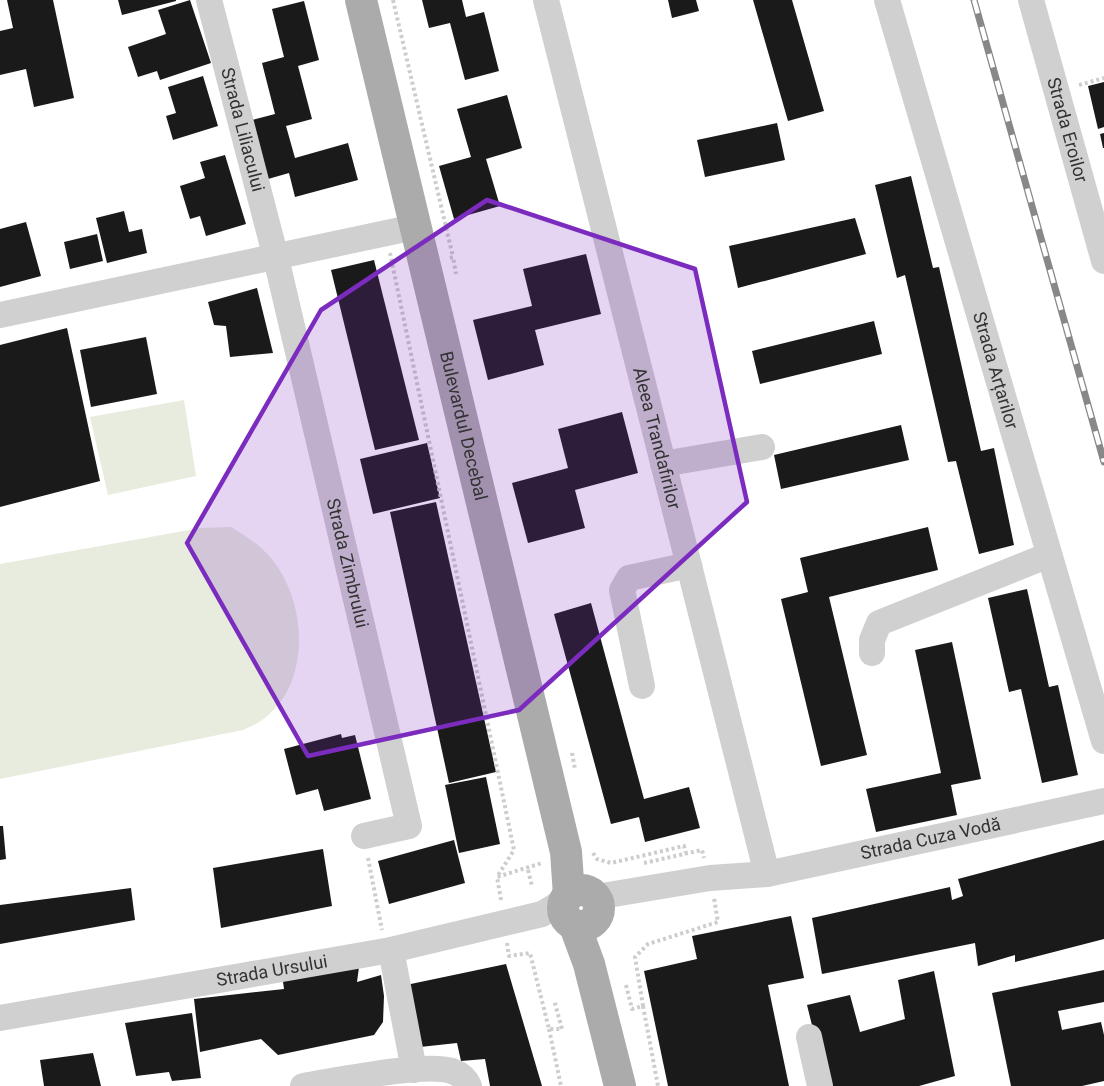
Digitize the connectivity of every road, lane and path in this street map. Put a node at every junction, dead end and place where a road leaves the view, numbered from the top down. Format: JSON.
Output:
{"nodes":[{"id":1,"x":209,"y":0,"type":"edge"},
{"id":2,"x":361,"y":0,"type":"edge"},
{"id":3,"x":393,"y":0,"type":"edge"},
{"id":4,"x":546,"y":0,"type":"edge"},
{"id":5,"x":887,"y":0,"type":"edge"},
{"id":6,"x":1031,"y":0,"type":"edge"},
{"id":7,"x":1099,"y":224,"type":"edge"},
{"id":8,"x":401,"y":230,"type":"junction"},
{"id":9,"x":276,"y":258,"type":"junction"},
{"id":10,"x":439,"y":260,"type":"junction"},
{"id":11,"x":1104,"y":261,"type":"edge"},
{"id":12,"x":458,"y":280,"type":"dead end"},
{"id":13,"x":0,"y":315,"type":"edge"},
{"id":14,"x":762,"y":447,"type":"dead end"},
{"id":15,"x":663,"y":464,"type":"junction"},
{"id":16,"x":1050,"y":555,"type":"junction"},
{"id":17,"x":689,"y":565,"type":"junction"},
{"id":18,"x":872,"y":653,"type":"dead end"},
{"id":19,"x":642,"y":686,"type":"dead end"},
{"id":20,"x":568,"y":741,"type":"dead end"},
{"id":21,"x":1104,"y":741,"type":"edge"},
{"id":22,"x":576,"y":774,"type":"dead end"},
{"id":23,"x":1104,"y":801,"type":"edge"},
{"id":24,"x":364,"y":836,"type":"joint"},
{"id":25,"x":578,"y":850,"type":"junction"},
{"id":26,"x":640,"y":864,"type":"dead end"},
{"id":27,"x":762,"y":875,"type":"junction"},
{"id":28,"x":497,"y":878,"type":"junction"},
{"id":29,"x":532,"y":886,"type":"dead end"},
{"id":30,"x":713,"y":890,"type":"junction"},
{"id":31,"x":577,"y":908,"type":"junction"},
{"id":32,"x":505,"y":923,"type":"junction"},
{"id":33,"x":389,"y":950,"type":"junction"},
{"id":34,"x":626,"y":985,"type":"dead end"},
{"id":35,"x":554,"y":1000,"type":"dead end"},
{"id":36,"x":644,"y":1006,"type":"junction"},
{"id":37,"x":0,"y":1018,"type":"edge"},
{"id":38,"x":549,"y":1029,"type":"junction"},
{"id":39,"x":808,"y":1037,"type":"dead end"},
{"id":40,"x":414,"y":1070,"type":"junction"},
{"id":41,"x":303,"y":1086,"type":"edge"},
{"id":42,"x":469,"y":1086,"type":"edge"},
{"id":43,"x":561,"y":1086,"type":"edge"},
{"id":44,"x":620,"y":1086,"type":"edge"},
{"id":45,"x":658,"y":1086,"type":"edge"},
{"id":46,"x":820,"y":1086,"type":"edge"}],
"edges":[{"from":1,"to":9,"type":"street","name":"Strada Liliacului"},
{"from":2,"to":8,"type":"main road","name":"Bulevardul Decebal"},
{"from":3,"to":10,"type":"path"},
{"from":4,"to":15,"type":"street","name":"Aleea Trandafirilor"},
{"from":5,"to":16,"type":"street","name":"Strada Arțarilor"},
{"from":6,"to":7,"type":"street","name":"Strada Eroilor"},
{"from":7,"to":11,"type":"street","name":"Strada Eroilor"},
{"from":8,"to":9,"type":"street"},
{"from":8,"to":10,"type":"main road","name":"Bulevardul Decebal"},
{"from":8,"to":28,"type":"path"},
{"from":9,"to":13,"type":"street"},
{"from":9,"to":24,"type":"street","name":"Strada Zimbrului"},
{"from":10,"to":12,"type":"path"},
{"from":10,"to":25,"type":"main road","name":"Bulevardul Decebal"},
{"from":14,"to":15,"type":"street"},
{"from":15,"to":17,"type":"street","name":"Aleea Trandafirilor"},
{"from":16,"to":18,"type":"street"},
{"from":16,"to":21,"type":"street","name":"Strada Arțarilor"},
{"from":17,"to":19,"type":"street"},
{"from":17,"to":27,"type":"street","name":"Aleea Trandafirilor"},
{"from":20,"to":22,"type":"path"},
{"from":23,"to":27,"type":"street","name":"Strada Cuza Vodă"},
{"from":24,"to":33,"type":"path"},
{"from":25,"to":26,"type":"path"},
{"from":25,"to":31,"type":"main road","name":"Bulevardul Decebal"},
{"from":27,"to":30,"type":"street","name":"Strada Cuza Vodă"},
{"from":27,"to":31,"type":"street","name":"Strada Cuza Vodă"},
{"from":28,"to":29,"type":"path"},
{"from":28,"to":32,"type":"path"},
{"from":30,"to":31,"type":"street","name":"Strada Cuza Vodă"},
{"from":30,"to":36,"type":"path"},
{"from":31,"to":32,"type":"street","name":"Strada Ursului"},
{"from":31,"to":44,"type":"main road","name":"Bulevardul Decebal"},
{"from":32,"to":33,"type":"street","name":"Strada Ursului"},
{"from":32,"to":38,"type":"path"},
{"from":33,"to":37,"type":"street","name":"Strada Ursului"},
{"from":33,"to":40,"type":"street"},
{"from":34,"to":36,"type":"path"},
{"from":35,"to":38,"type":"path"},
{"from":36,"to":45,"type":"path"},
{"from":38,"to":43,"type":"path"},
{"from":39,"to":46,"type":"street"},
{"from":40,"to":41,"type":"street"},
{"from":40,"to":42,"type":"street"}]}
